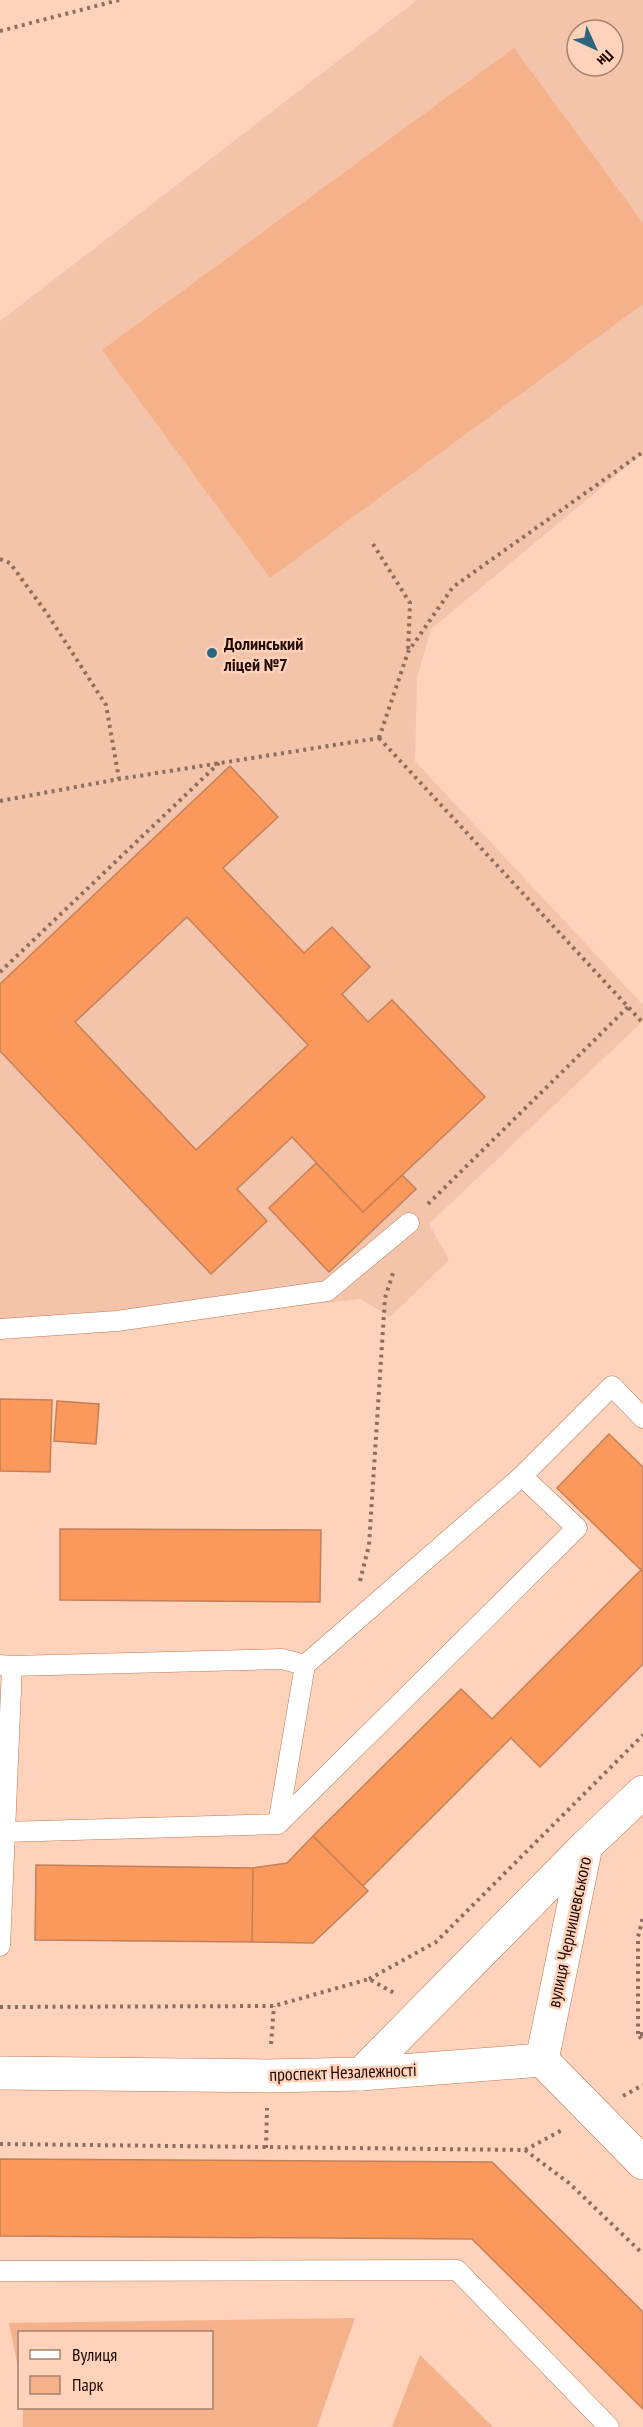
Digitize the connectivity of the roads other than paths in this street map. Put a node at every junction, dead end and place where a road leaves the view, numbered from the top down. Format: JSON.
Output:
{"nodes":[{"id":1,"x":409,"y":1223,"type":"road end"},
{"id":2,"x":0,"y":1329,"type":"edge"},
{"id":3,"x":643,"y":1418,"type":"edge"},
{"id":4,"x":522,"y":1476,"type":"junction"},
{"id":5,"x":6,"y":1665,"type":"edge"},
{"id":6,"x":305,"y":1665,"type":"junction"},
{"id":7,"x":643,"y":1792,"type":"edge"},
{"id":8,"x":278,"y":1824,"type":"junction"},
{"id":9,"x":5,"y":1832,"type":"junction"},
{"id":10,"x":586,"y":1846,"type":"junction"},
{"id":11,"x":0,"y":1946,"type":"edge"},
{"id":12,"x":542,"y":2060,"type":"junction"},
{"id":13,"x":0,"y":2073,"type":"edge"},
{"id":14,"x":361,"y":2074,"type":"junction"},
{"id":15,"x":643,"y":2163,"type":"edge"},
{"id":16,"x":0,"y":2271,"type":"edge"},
{"id":17,"x":609,"y":2427,"type":"edge"}],
"edges":[{"from":1,"to":2,"type":"lane"},
{"from":3,"to":4,"type":"lane"},
{"from":4,"to":6,"type":"lane"},
{"from":4,"to":8,"type":"lane"},
{"from":5,"to":6,"type":"lane"},
{"from":5,"to":9,"type":"lane"},
{"from":6,"to":8,"type":"lane"},
{"from":7,"to":10,"type":"main road","name":"вулиця Чернишевського"},
{"from":8,"to":9,"type":"lane"},
{"from":9,"to":11,"type":"lane"},
{"from":10,"to":12,"type":"main road","name":"вулиця Чернишевського"},
{"from":10,"to":14,"type":"main road"},
{"from":12,"to":14,"type":"main road","name":"проспект Незалежності"},
{"from":12,"to":15,"type":"main road"},
{"from":13,"to":14,"type":"main road","name":"проспект Незалежності"},
{"from":16,"to":17,"type":"lane"}]}
